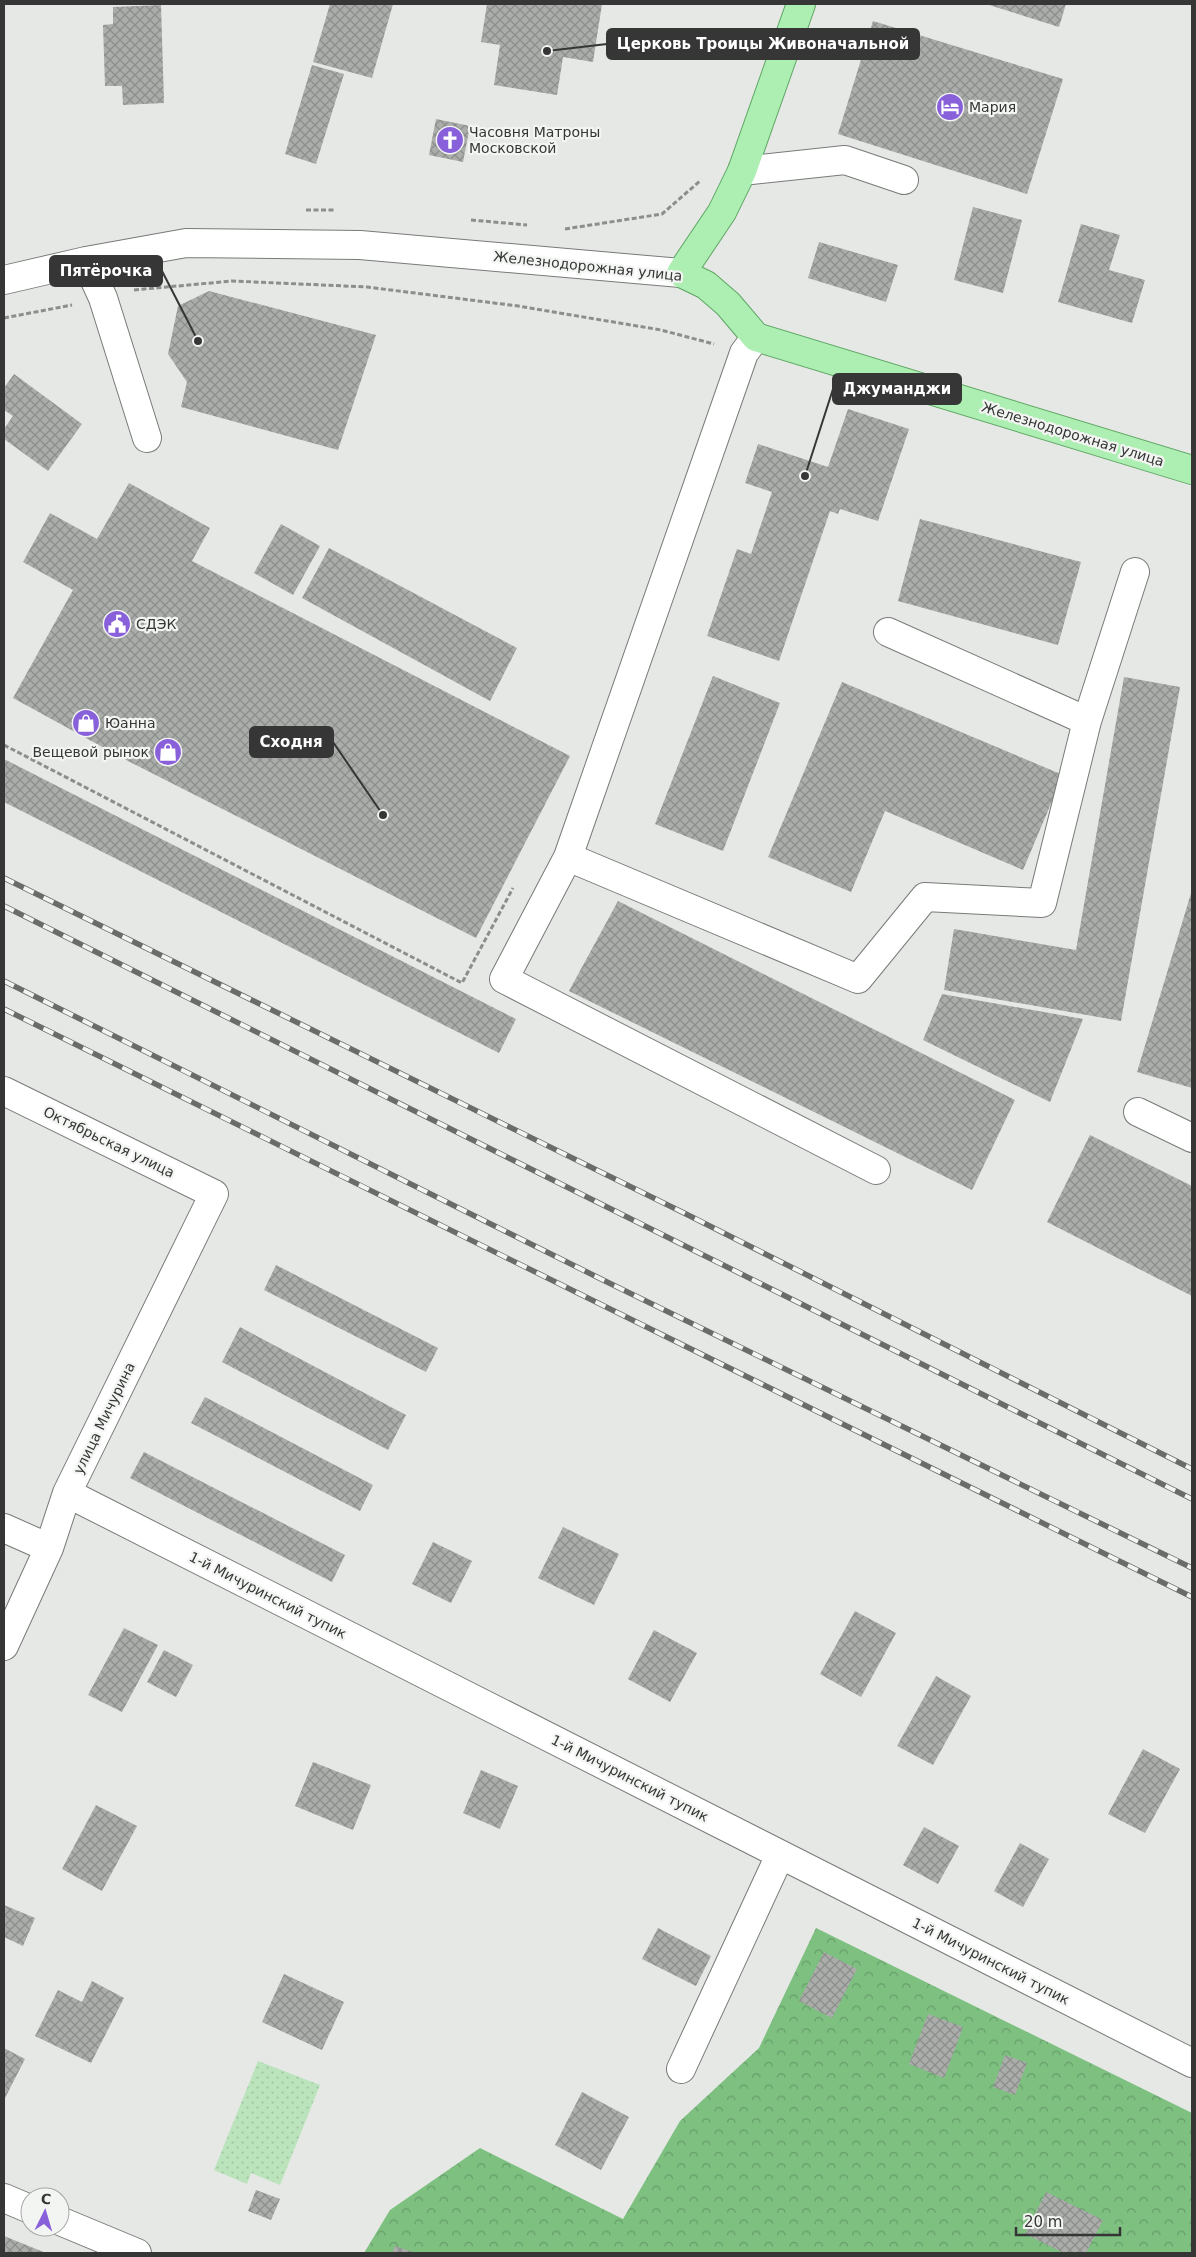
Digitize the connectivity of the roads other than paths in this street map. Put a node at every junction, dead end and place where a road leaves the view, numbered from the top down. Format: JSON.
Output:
{"nodes":[{"id":1,"x":801,"y":4,"type":"edge"},
{"id":2,"x":742,"y":171,"type":"junction"},
{"id":3,"x":904,"y":180,"type":"dead end"},
{"id":4,"x":86,"y":261,"type":"junction"},
{"id":5,"x":681,"y":273,"type":"junction"},
{"id":6,"x":4,"y":280,"type":"edge"},
{"id":7,"x":750,"y":345,"type":"junction"},
{"id":8,"x":147,"y":438,"type":"dead end"},
{"id":9,"x":1192,"y":470,"type":"edge"},
{"id":10,"x":1135,"y":572,"type":"dead end"},
{"id":11,"x":888,"y":632,"type":"dead end"},
{"id":12,"x":1087,"y":721,"type":"junction"},
{"id":13,"x":568,"y":857,"type":"junction"},
{"id":14,"x":4,"y":1091,"type":"edge"},
{"id":15,"x":1138,"y":1112,"type":"dead end"},
{"id":16,"x":1192,"y":1138,"type":"edge"},
{"id":17,"x":876,"y":1170,"type":"dead end"},
{"id":18,"x":214,"y":1194,"type":"joint"},
{"id":19,"x":67,"y":1493,"type":"junction"},
{"id":20,"x":4,"y":1528,"type":"edge"},
{"id":21,"x":49,"y":1548,"type":"junction"},
{"id":22,"x":4,"y":1646,"type":"edge"},
{"id":23,"x":780,"y":1854,"type":"junction"},
{"id":24,"x":1192,"y":2063,"type":"edge"},
{"id":25,"x":681,"y":2069,"type":"dead end"},
{"id":26,"x":4,"y":2198,"type":"edge"},
{"id":27,"x":20,"y":2205,"type":"edge"},
{"id":28,"x":70,"y":2225,"type":"edge"},
{"id":29,"x":137,"y":2253,"type":"edge"}],
"edges":[{"from":1,"to":2,"type":"main road"},
{"from":2,"to":3,"type":"street"},
{"from":2,"to":5,"type":"main road"},
{"from":4,"to":5,"type":"street","name":"Железнодорожная улица"},
{"from":4,"to":6,"type":"street","name":"Железнодорожная улица"},
{"from":4,"to":8,"type":"street"},
{"from":5,"to":7,"type":"main road","name":"Железнодорожная улица"},
{"from":7,"to":9,"type":"main road","name":"Железнодорожная улица"},
{"from":7,"to":13,"type":"street"},
{"from":10,"to":12,"type":"street"},
{"from":11,"to":12,"type":"street"},
{"from":12,"to":13,"type":"street"},
{"from":13,"to":17,"type":"street"},
{"from":14,"to":18,"type":"street","name":"Октябрьская улица"},
{"from":15,"to":16,"type":"street"},
{"from":18,"to":19,"type":"street","name":"улица Мичурина"},
{"from":19,"to":21,"type":"street","name":"улица Мичурина"},
{"from":19,"to":23,"type":"street","name":"1-й Мичуринский тупик"},
{"from":20,"to":21,"type":"street"},
{"from":21,"to":22,"type":"street","name":"улица Мичурина"},
{"from":23,"to":24,"type":"street","name":"1-й Мичуринский тупик"},
{"from":23,"to":25,"type":"street"},
{"from":26,"to":27,"type":"street"},
{"from":28,"to":29,"type":"street"}]}
